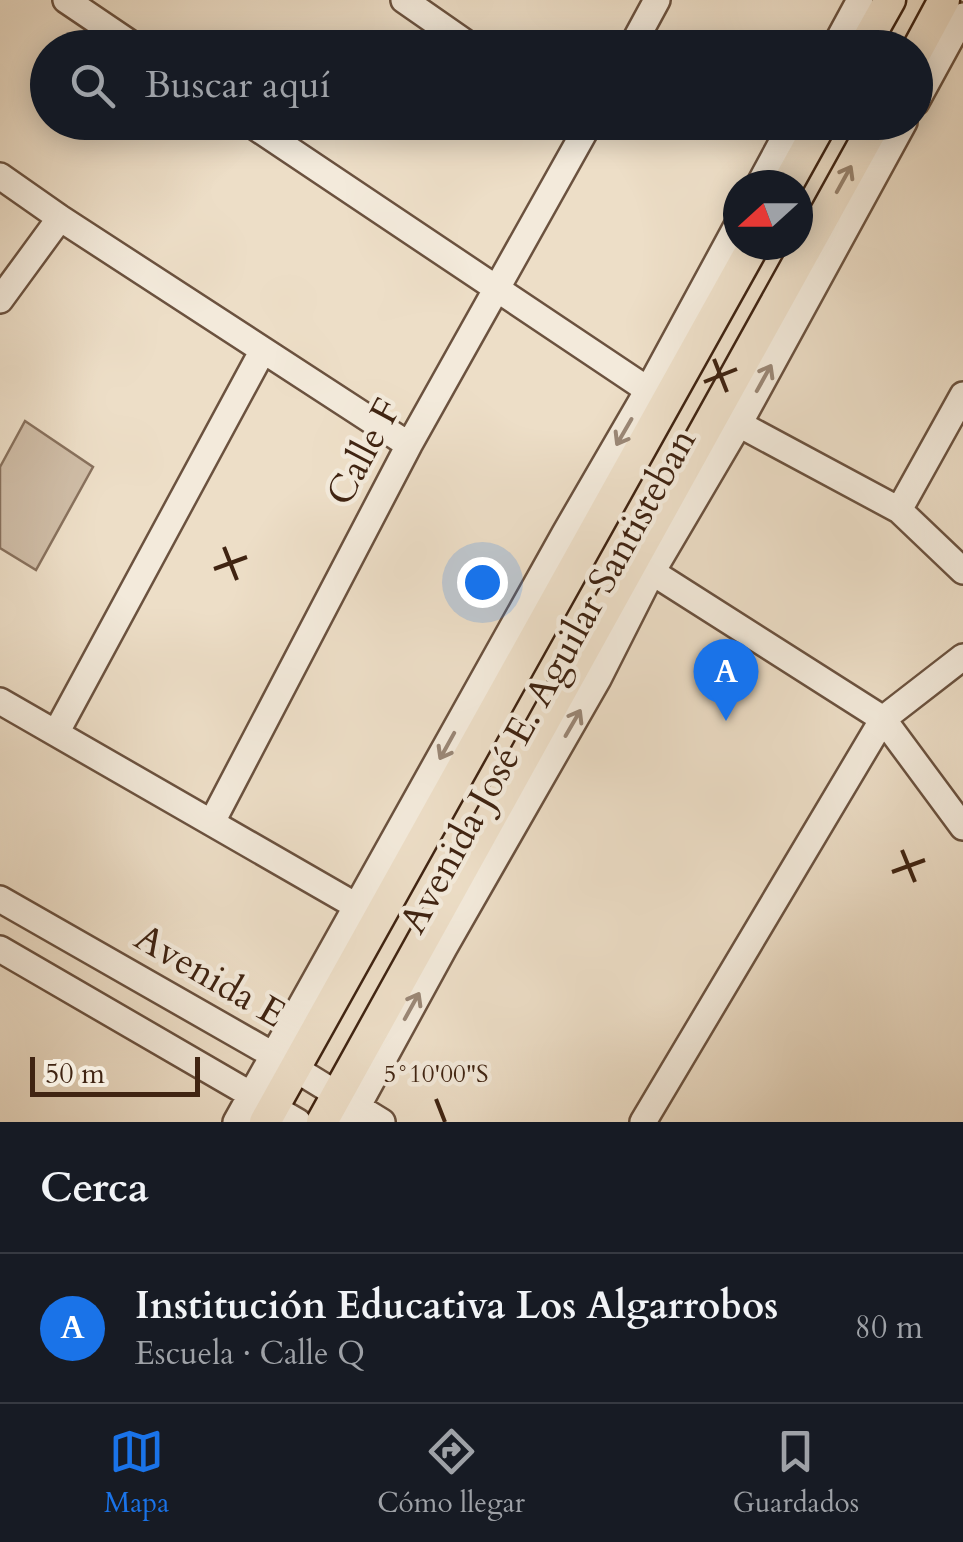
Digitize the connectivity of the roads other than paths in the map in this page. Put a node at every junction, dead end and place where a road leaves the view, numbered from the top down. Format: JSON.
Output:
{"nodes":[{"id":1,"x":66,"y":0,"type":"edge"},
{"id":2,"x":404,"y":0,"type":"edge"},
{"id":3,"x":657,"y":0,"type":"edge"},
{"id":4,"x":860,"y":0,"type":"edge"},
{"id":5,"x":890,"y":0,"type":"edge"},
{"id":6,"x":944,"y":0,"type":"edge"},
{"id":7,"x":963,"y":16,"type":"edge"},
{"id":8,"x":110,"y":30,"type":"edge"},
{"id":9,"x":447,"y":30,"type":"edge"},
{"id":10,"x":641,"y":30,"type":"edge"},
{"id":11,"x":844,"y":30,"type":"edge"},
{"id":12,"x":873,"y":30,"type":"edge"},
{"id":13,"x":928,"y":30,"type":"edge"},
{"id":14,"x":933,"y":71,"type":"edge"},
{"id":15,"x":275,"y":140,"type":"edge"},
{"id":16,"x":578,"y":140,"type":"edge"},
{"id":17,"x":783,"y":140,"type":"edge"},
{"id":18,"x":812,"y":140,"type":"edge"},
{"id":19,"x":866,"y":140,"type":"edge"},
{"id":20,"x":894,"y":140,"type":"edge"},
{"id":21,"x":767,"y":170,"type":"edge"},
{"id":22,"x":795,"y":170,"type":"edge"},
{"id":23,"x":0,"y":176,"type":"edge"},
{"id":24,"x":60,"y":218,"type":"junction"},
{"id":25,"x":723,"y":252,"type":"edge"},
{"id":26,"x":745,"y":260,"type":"edge"},
{"id":27,"x":496,"y":290,"type":"junction"},
{"id":28,"x":0,"y":300,"type":"edge"},
{"id":29,"x":262,"y":350,"type":"junction"},
{"id":30,"x":648,"y":390,"type":"junction"},
{"id":31,"x":963,"y":394,"type":"edge"},
{"id":32,"x":953,"y":422,"type":"edge"},
{"id":33,"x":739,"y":424,"type":"junction"},
{"id":34,"x":409,"y":445,"type":"junction"},
{"id":35,"x":898,"y":510,"type":"junction"},
{"id":36,"x":963,"y":570,"type":"edge"},
{"id":37,"x":652,"y":572,"type":"junction"},
{"id":38,"x":963,"y":657,"type":"edge"},
{"id":39,"x":0,"y":701,"type":"edge"},
{"id":40,"x":883,"y":719,"type":"junction"},
{"id":41,"x":56,"y":733,"type":"junction"},
{"id":42,"x":212,"y":822,"type":"junction"},
{"id":43,"x":963,"y":827,"type":"edge"},
{"id":44,"x":0,"y":899,"type":"edge"},
{"id":45,"x":358,"y":907,"type":"junction"},
{"id":46,"x":0,"y":950,"type":"edge"},
{"id":47,"x":284,"y":1062,"type":"junction"},
{"id":48,"x":271,"y":1112,"type":"edge"},
{"id":49,"x":341,"y":1112,"type":"edge"},
{"id":50,"x":236,"y":1122,"type":"edge"},
{"id":51,"x":382,"y":1122,"type":"edge"},
{"id":52,"x":644,"y":1122,"type":"edge"}],
"edges":[{"from":1,"to":8,"type":"street"},
{"from":2,"to":9,"type":"street"},
{"from":3,"to":10,"type":"street"},
{"from":4,"to":11,"type":"street"},
{"from":5,"to":12,"type":"main road"},
{"from":6,"to":13,"type":"main road"},
{"from":7,"to":14,"type":"street"},
{"from":15,"to":27,"type":"street"},
{"from":16,"to":27,"type":"street","name":"Calle F"},
{"from":17,"to":21,"type":"street"},
{"from":18,"to":22,"type":"main road"},
{"from":49,"to":19,"type":"main road","name":"Avenida José E. Aguilar Santisteban","one_way":true},
{"from":33,"to":20,"type":"street","name":"Avenida José E. Aguilar Santisteban","one_way":true},
{"from":23,"to":24,"type":"street"},
{"from":24,"to":28,"type":"street"},
{"from":24,"to":29,"type":"street"},
{"from":25,"to":30,"type":"street","name":"Avenida José E. Aguilar Santisteban"},
{"from":26,"to":47,"type":"main road","name":"Avenida José E. Aguilar Santisteban"},
{"from":27,"to":30,"type":"street"},
{"from":27,"to":34,"type":"street","name":"Calle F"},
{"from":29,"to":34,"type":"street"},
{"from":29,"to":41,"type":"street"},
{"from":30,"to":45,"type":"street","name":"Avenida José E. Aguilar Santisteban","one_way":true},
{"from":31,"to":32,"type":"street"},
{"from":32,"to":35,"type":"street"},
{"from":33,"to":35,"type":"street"},
{"from":33,"to":37,"type":"street","name":"Avenida José E. Aguilar Santisteban"},
{"from":34,"to":42,"type":"street","name":"Calle F"},
{"from":35,"to":36,"type":"street"},
{"from":37,"to":40,"type":"street"},
{"from":49,"to":37,"type":"street","name":"Avenida José E. Aguilar Santisteban","one_way":true},
{"from":38,"to":40,"type":"street"},
{"from":39,"to":41,"type":"street"},
{"from":40,"to":43,"type":"street"},
{"from":40,"to":52,"type":"street"},
{"from":41,"to":42,"type":"street"},
{"from":42,"to":45,"type":"street"},
{"from":44,"to":47,"type":"street","name":"Avenida E"},
{"from":45,"to":47,"type":"street","name":"Avenida José E. Aguilar Santisteban"},
{"from":46,"to":48,"type":"street"},
{"from":47,"to":48,"type":"main road","name":"Avenida José E. Aguilar Santisteban"},
{"from":47,"to":49,"type":"street","name":"Avenida E"},
{"from":48,"to":50,"type":"street","name":"Avenida José E. Aguilar Santisteban"},
{"from":49,"to":51,"type":"street","name":"Avenida E"}]}
